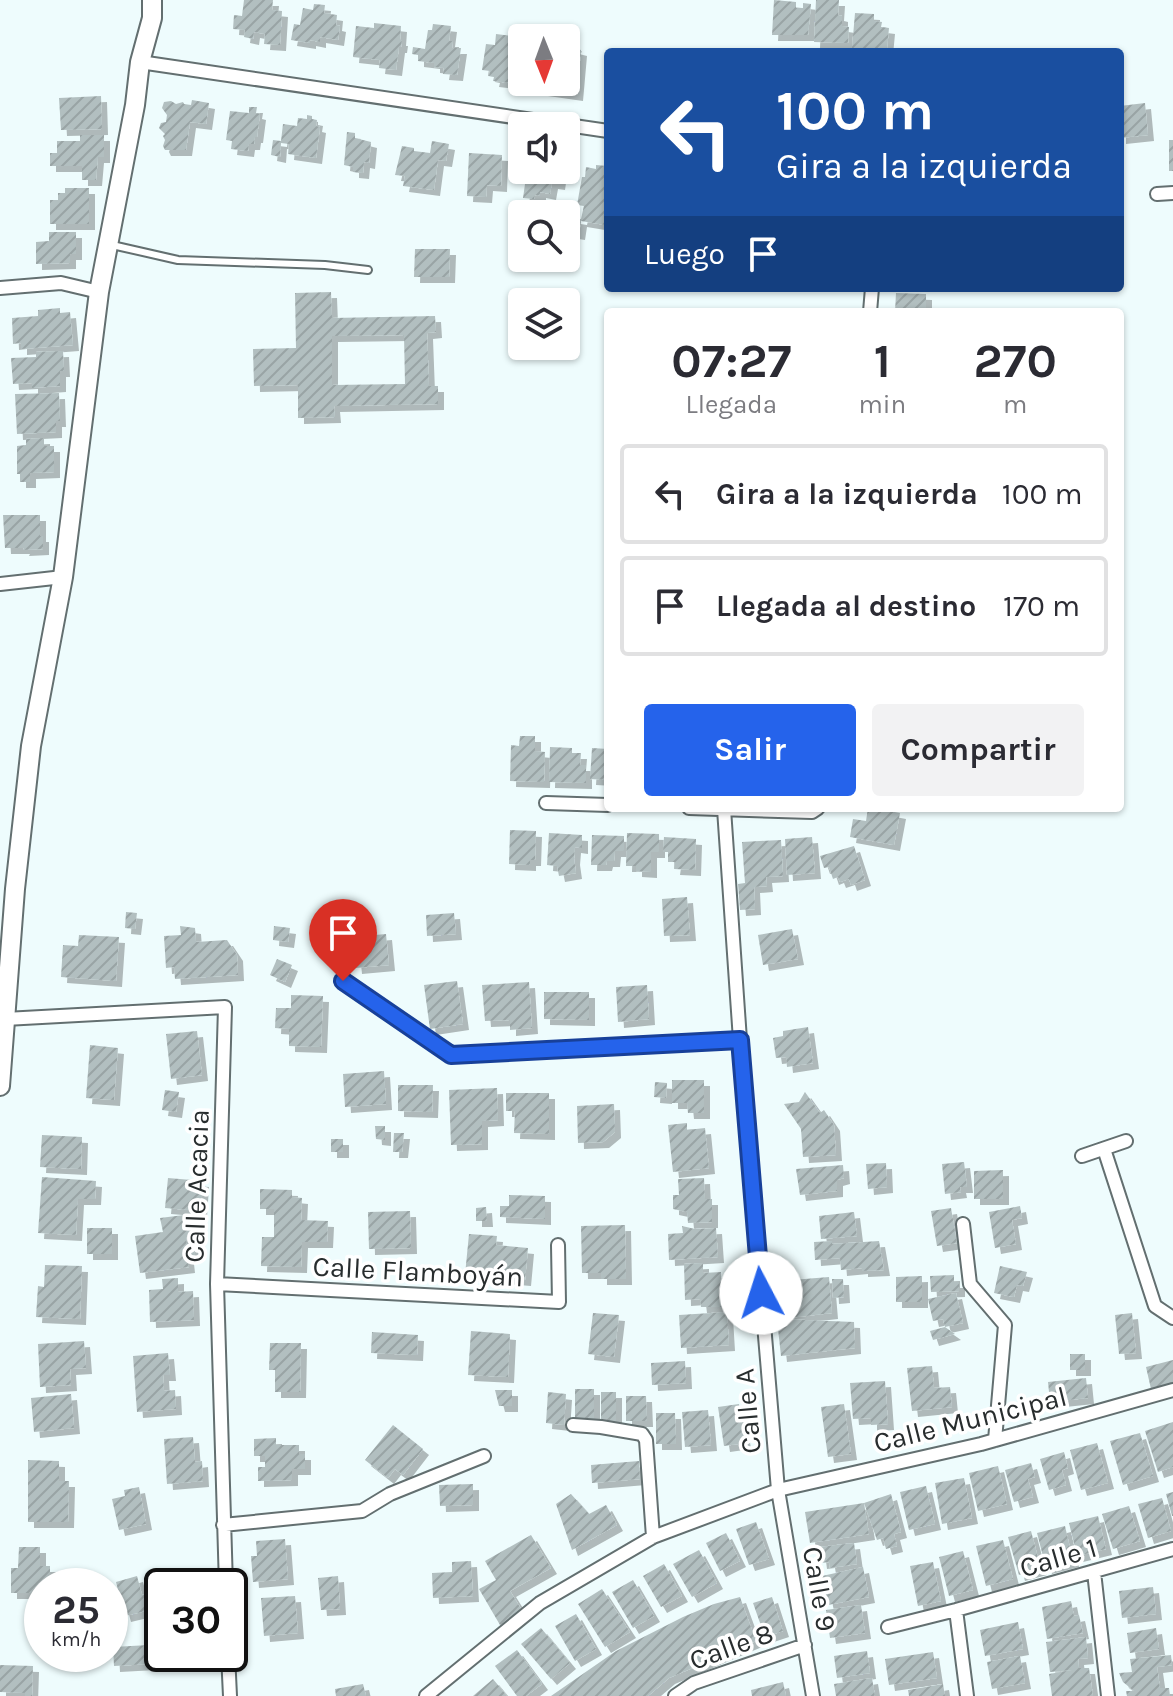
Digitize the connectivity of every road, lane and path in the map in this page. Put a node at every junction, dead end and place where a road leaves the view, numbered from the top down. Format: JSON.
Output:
{"nodes":[{"id":1,"x":152,"y":0,"type":"edge"},
{"id":2,"x":140,"y":62,"type":"junction"},
{"id":3,"x":604,"y":130,"type":"edge"},
{"id":4,"x":1173,"y":193,"type":"edge"},
{"id":5,"x":1157,"y":194,"type":"dead end"},
{"id":6,"x":108,"y":244,"type":"junction"},
{"id":7,"x":368,"y":270,"type":"dead end"},
{"id":8,"x":0,"y":288,"type":"edge"},
{"id":9,"x":99,"y":292,"type":"junction"},
{"id":10,"x":63,"y":577,"type":"junction"},
{"id":11,"x":0,"y":584,"type":"edge"},
{"id":12,"x":546,"y":803,"type":"dead end"},
{"id":13,"x":604,"y":805,"type":"edge"},
{"id":14,"x":724,"y":812,"type":"edge"},
{"id":15,"x":7,"y":886,"type":"edge"},
{"id":16,"x":343,"y":981,"type":"dead end"},
{"id":17,"x":5,"y":1019,"type":"junction"},
{"id":18,"x":740,"y":1040,"type":"junction"},
{"id":19,"x":0,"y":1086,"type":"edge"},
{"id":20,"x":1126,"y":1141,"type":"dead end"},
{"id":21,"x":1104,"y":1149,"type":"junction"},
{"id":22,"x":1082,"y":1156,"type":"dead end"},
{"id":23,"x":963,"y":1224,"type":"dead end"},
{"id":24,"x":558,"y":1245,"type":"dead end"},
{"id":25,"x":217,"y":1284,"type":"junction"},
{"id":26,"x":1173,"y":1318,"type":"edge"},
{"id":27,"x":1173,"y":1390,"type":"edge"},
{"id":28,"x":573,"y":1425,"type":"dead end"},
{"id":29,"x":995,"y":1440,"type":"junction"},
{"id":30,"x":484,"y":1456,"type":"dead end"},
{"id":31,"x":778,"y":1490,"type":"junction"},
{"id":32,"x":223,"y":1525,"type":"junction"},
{"id":33,"x":653,"y":1537,"type":"junction"},
{"id":34,"x":1173,"y":1549,"type":"edge"},
{"id":35,"x":225,"y":1568,"type":"edge"},
{"id":36,"x":1094,"y":1572,"type":"junction"},
{"id":37,"x":956,"y":1610,"type":"junction"},
{"id":38,"x":888,"y":1627,"type":"dead end"},
{"id":39,"x":805,"y":1645,"type":"junction"},
{"id":40,"x":229,"y":1672,"type":"edge"},
{"id":41,"x":230,"y":1696,"type":"edge"},
{"id":42,"x":426,"y":1696,"type":"edge"},
{"id":43,"x":675,"y":1696,"type":"edge"},
{"id":44,"x":813,"y":1696,"type":"edge"},
{"id":45,"x":967,"y":1696,"type":"edge"},
{"id":46,"x":1108,"y":1696,"type":"edge"}],
"edges":[{"from":1,"to":2,"type":"street"},
{"from":2,"to":3,"type":"street"},
{"from":2,"to":6,"type":"street"},
{"from":4,"to":5,"type":"street"},
{"from":6,"to":7,"type":"lane"},
{"from":6,"to":9,"type":"street"},
{"from":8,"to":9,"type":"street"},
{"from":9,"to":10,"type":"street"},
{"from":10,"to":11,"type":"street"},
{"from":10,"to":15,"type":"street"},
{"from":12,"to":13,"type":"street"},
{"from":14,"to":18,"type":"street","name":"Calle A"},
{"from":15,"to":17,"type":"street"},
{"from":16,"to":18,"type":"street"},
{"from":17,"to":19,"type":"street"},
{"from":17,"to":25,"type":"street","name":"Calle Acacia"},
{"from":18,"to":31,"type":"street","name":"Calle A"},
{"from":20,"to":21,"type":"street"},
{"from":21,"to":22,"type":"street"},
{"from":21,"to":26,"type":"street"},
{"from":23,"to":29,"type":"street"},
{"from":24,"to":25,"type":"street","name":"Calle Flamboyán"},
{"from":25,"to":32,"type":"street","name":"Calle Acacia"},
{"from":27,"to":29,"type":"street","name":"Calle Municipal"},
{"from":28,"to":33,"type":"street"},
{"from":29,"to":31,"type":"street","name":"Calle Municipal"},
{"from":30,"to":32,"type":"street"},
{"from":31,"to":33,"type":"street","name":"Calle Municipal"},
{"from":31,"to":39,"type":"street","name":"Calle 9"},
{"from":32,"to":35,"type":"street","name":"Calle Acacia"},
{"from":33,"to":42,"type":"street","name":"Calle Municipal"},
{"from":34,"to":36,"type":"street","name":"Calle 1"},
{"from":36,"to":37,"type":"street","name":"Calle 1"},
{"from":36,"to":46,"type":"street"},
{"from":37,"to":38,"type":"street","name":"Calle 1"},
{"from":37,"to":45,"type":"street"},
{"from":39,"to":43,"type":"street","name":"Calle 8"},
{"from":39,"to":44,"type":"street","name":"Calle 9"},
{"from":40,"to":41,"type":"street"}]}
